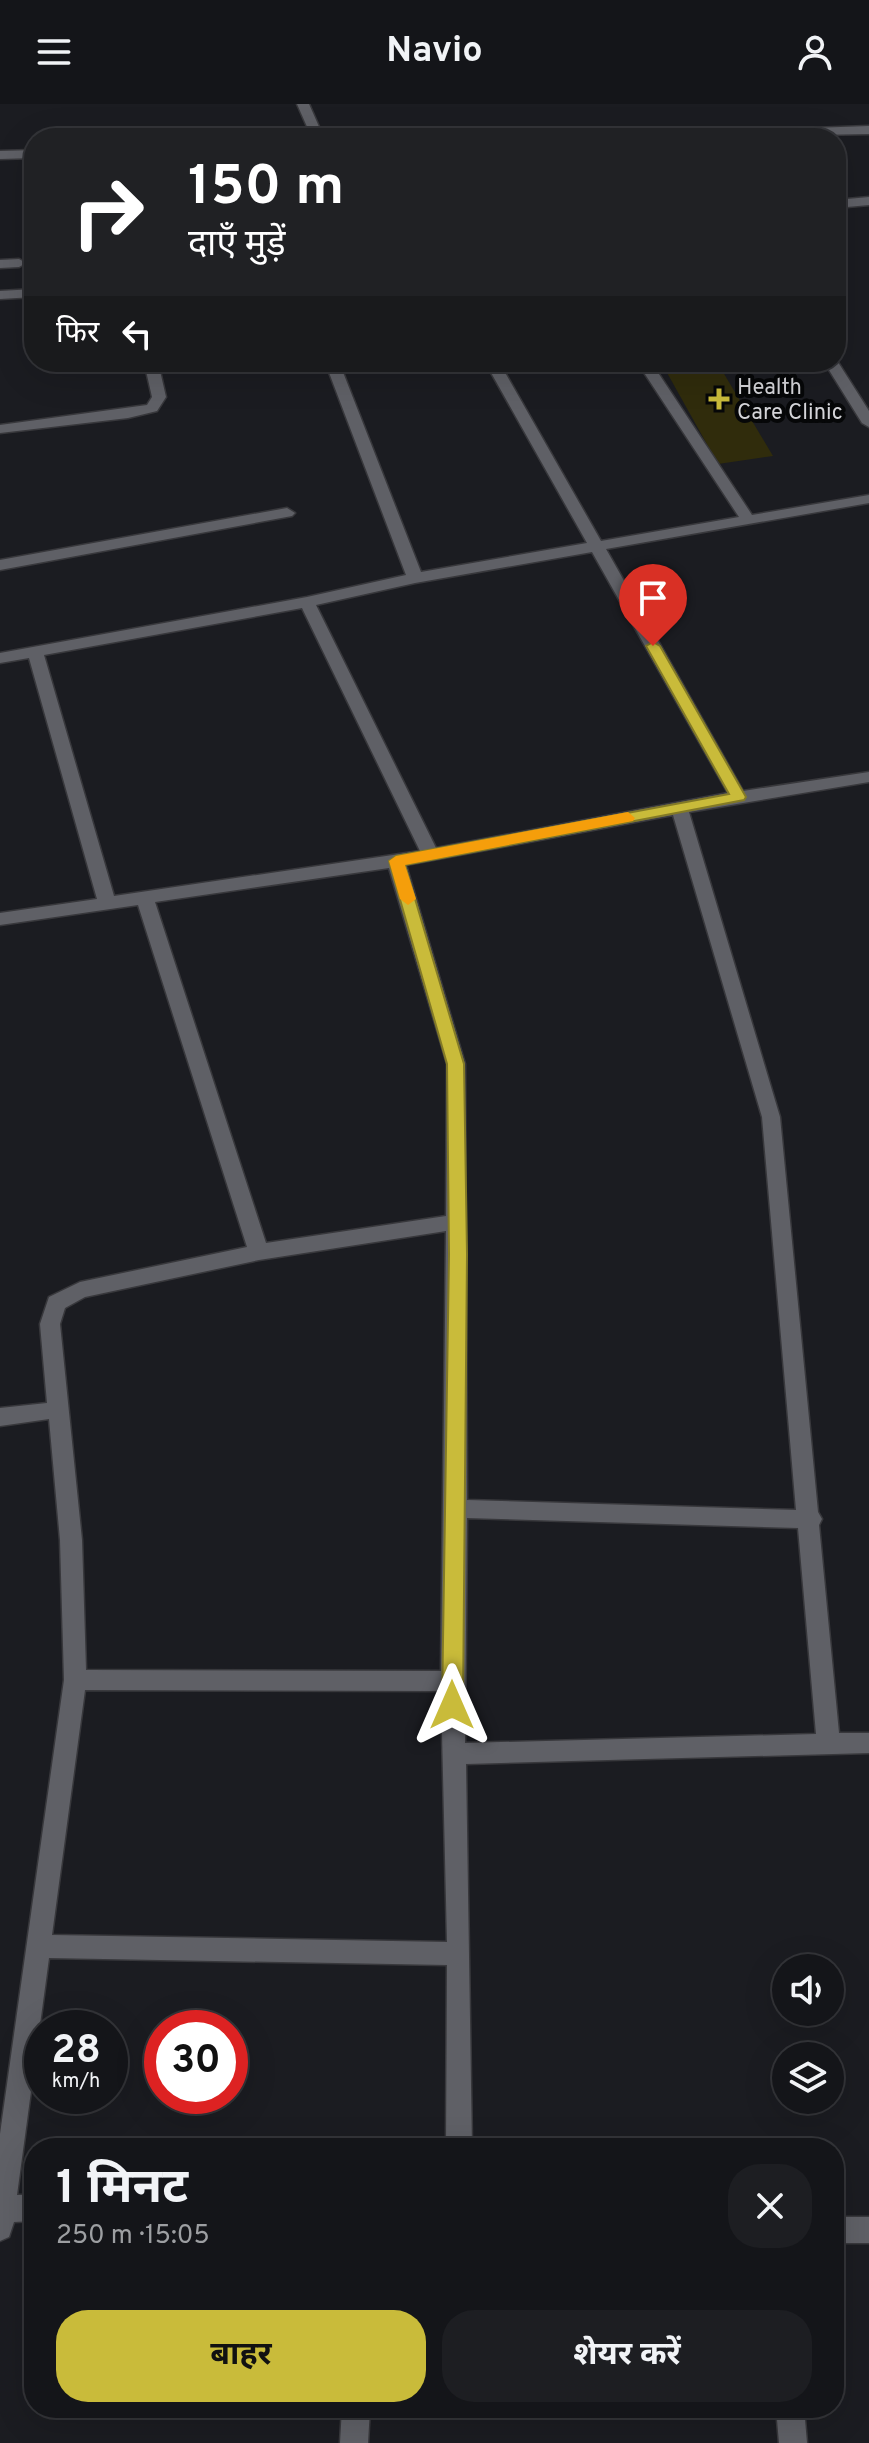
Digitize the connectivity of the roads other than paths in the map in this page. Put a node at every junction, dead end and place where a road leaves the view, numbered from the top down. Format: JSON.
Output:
{"nodes":[{"id":1,"x":303,"y":104,"type":"edge"},
{"id":2,"x":314,"y":128,"type":"edge"},
{"id":3,"x":869,"y":130,"type":"edge"},
{"id":4,"x":846,"y":131,"type":"edge"},
{"id":5,"x":24,"y":154,"type":"edge"},
{"id":6,"x":0,"y":155,"type":"edge"},
{"id":7,"x":869,"y":201,"type":"edge"},
{"id":8,"x":846,"y":203,"type":"edge"},
{"id":9,"x":19,"y":263,"type":"dead end"},
{"id":10,"x":0,"y":264,"type":"edge"},
{"id":11,"x":24,"y":294,"type":"edge"},
{"id":12,"x":0,"y":295,"type":"edge"},
{"id":13,"x":153,"y":372,"type":"edge"},
{"id":14,"x":336,"y":372,"type":"edge"},
{"id":15,"x":498,"y":372,"type":"edge"},
{"id":16,"x":651,"y":372,"type":"edge"},
{"id":17,"x":837,"y":372,"type":"edge"},
{"id":18,"x":869,"y":423,"type":"edge"},
{"id":19,"x":0,"y":429,"type":"edge"},
{"id":20,"x":869,"y":499,"type":"edge"},
{"id":21,"x":287,"y":513,"type":"dead end"},
{"id":22,"x":748,"y":520,"type":"junction"},
{"id":23,"x":596,"y":545,"type":"junction"},
{"id":24,"x":0,"y":565,"type":"edge"},
{"id":25,"x":415,"y":578,"type":"junction"},
{"id":26,"x":307,"y":602,"type":"junction"},
{"id":27,"x":36,"y":653,"type":"junction"},
{"id":28,"x":1,"y":655,"type":"edge"},
{"id":29,"x":869,"y":777,"type":"edge"},
{"id":30,"x":738,"y":797,"type":"junction"},
{"id":31,"x":679,"y":808,"type":"junction"},
{"id":32,"x":431,"y":855,"type":"junction"},
{"id":33,"x":396,"y":861,"type":"junction"},
{"id":34,"x":145,"y":899,"type":"junction"},
{"id":35,"x":108,"y":905,"type":"junction"},
{"id":36,"x":0,"y":919,"type":"edge"},
{"id":37,"x":458,"y":1222,"type":"junction"},
{"id":38,"x":259,"y":1252,"type":"junction"},
{"id":39,"x":56,"y":1410,"type":"junction"},
{"id":40,"x":0,"y":1417,"type":"edge"},
{"id":41,"x":456,"y":1509,"type":"junction"},
{"id":42,"x":811,"y":1519,"type":"junction"},
{"id":43,"x":75,"y":1680,"type":"junction"},
{"id":44,"x":452,"y":1681,"type":"junction"},
{"id":45,"x":828,"y":1743,"type":"junction"},
{"id":46,"x":869,"y":1743,"type":"edge"},
{"id":47,"x":453,"y":1754,"type":"junction"},
{"id":48,"x":39,"y":1946,"type":"junction"},
{"id":49,"x":459,"y":1954,"type":"junction"},
{"id":50,"x":459,"y":2138,"type":"edge"},
{"id":51,"x":24,"y":2210,"type":"edge"},
{"id":52,"x":1,"y":2215,"type":"edge"},
{"id":53,"x":844,"y":2230,"type":"edge"},
{"id":54,"x":869,"y":2230,"type":"edge"},
{"id":55,"x":355,"y":2418,"type":"edge"},
{"id":56,"x":791,"y":2418,"type":"edge"},
{"id":57,"x":354,"y":2443,"type":"edge"},
{"id":58,"x":793,"y":2443,"type":"edge"}],
"edges":[{"from":1,"to":2,"type":"street"},
{"from":3,"to":4,"type":"street"},
{"from":5,"to":6,"type":"street"},
{"from":7,"to":8,"type":"street"},
{"from":9,"to":10,"type":"street"},
{"from":11,"to":12,"type":"street"},
{"from":13,"to":19,"type":"street"},
{"from":14,"to":25,"type":"street"},
{"from":15,"to":23,"type":"street"},
{"from":16,"to":22,"type":"street"},
{"from":17,"to":18,"type":"street"},
{"from":20,"to":22,"type":"street"},
{"from":21,"to":24,"type":"street"},
{"from":22,"to":23,"type":"street"},
{"from":23,"to":25,"type":"street"},
{"from":23,"to":30,"type":"street"},
{"from":25,"to":26,"type":"street"},
{"from":26,"to":27,"type":"street"},
{"from":26,"to":32,"type":"street"},
{"from":27,"to":28,"type":"street"},
{"from":27,"to":35,"type":"street"},
{"from":29,"to":30,"type":"street"},
{"from":30,"to":31,"type":"street"},
{"from":31,"to":32,"type":"street"},
{"from":31,"to":42,"type":"street"},
{"from":32,"to":33,"type":"street"},
{"from":33,"to":34,"type":"street"},
{"from":33,"to":37,"type":"street"},
{"from":34,"to":35,"type":"street"},
{"from":34,"to":38,"type":"street"},
{"from":35,"to":36,"type":"street"},
{"from":37,"to":38,"type":"street"},
{"from":37,"to":41,"type":"street"},
{"from":38,"to":39,"type":"street"},
{"from":39,"to":40,"type":"street"},
{"from":39,"to":43,"type":"street"},
{"from":41,"to":42,"type":"street"},
{"from":41,"to":44,"type":"street"},
{"from":42,"to":45,"type":"street"},
{"from":43,"to":44,"type":"street"},
{"from":43,"to":48,"type":"street"},
{"from":44,"to":47,"type":"street"},
{"from":45,"to":46,"type":"street"},
{"from":45,"to":47,"type":"street"},
{"from":47,"to":49,"type":"street"},
{"from":48,"to":49,"type":"street"},
{"from":48,"to":52,"type":"street"},
{"from":49,"to":50,"type":"street"},
{"from":51,"to":52,"type":"street"},
{"from":53,"to":54,"type":"street"},
{"from":55,"to":57,"type":"street"},
{"from":56,"to":58,"type":"street"}]}
